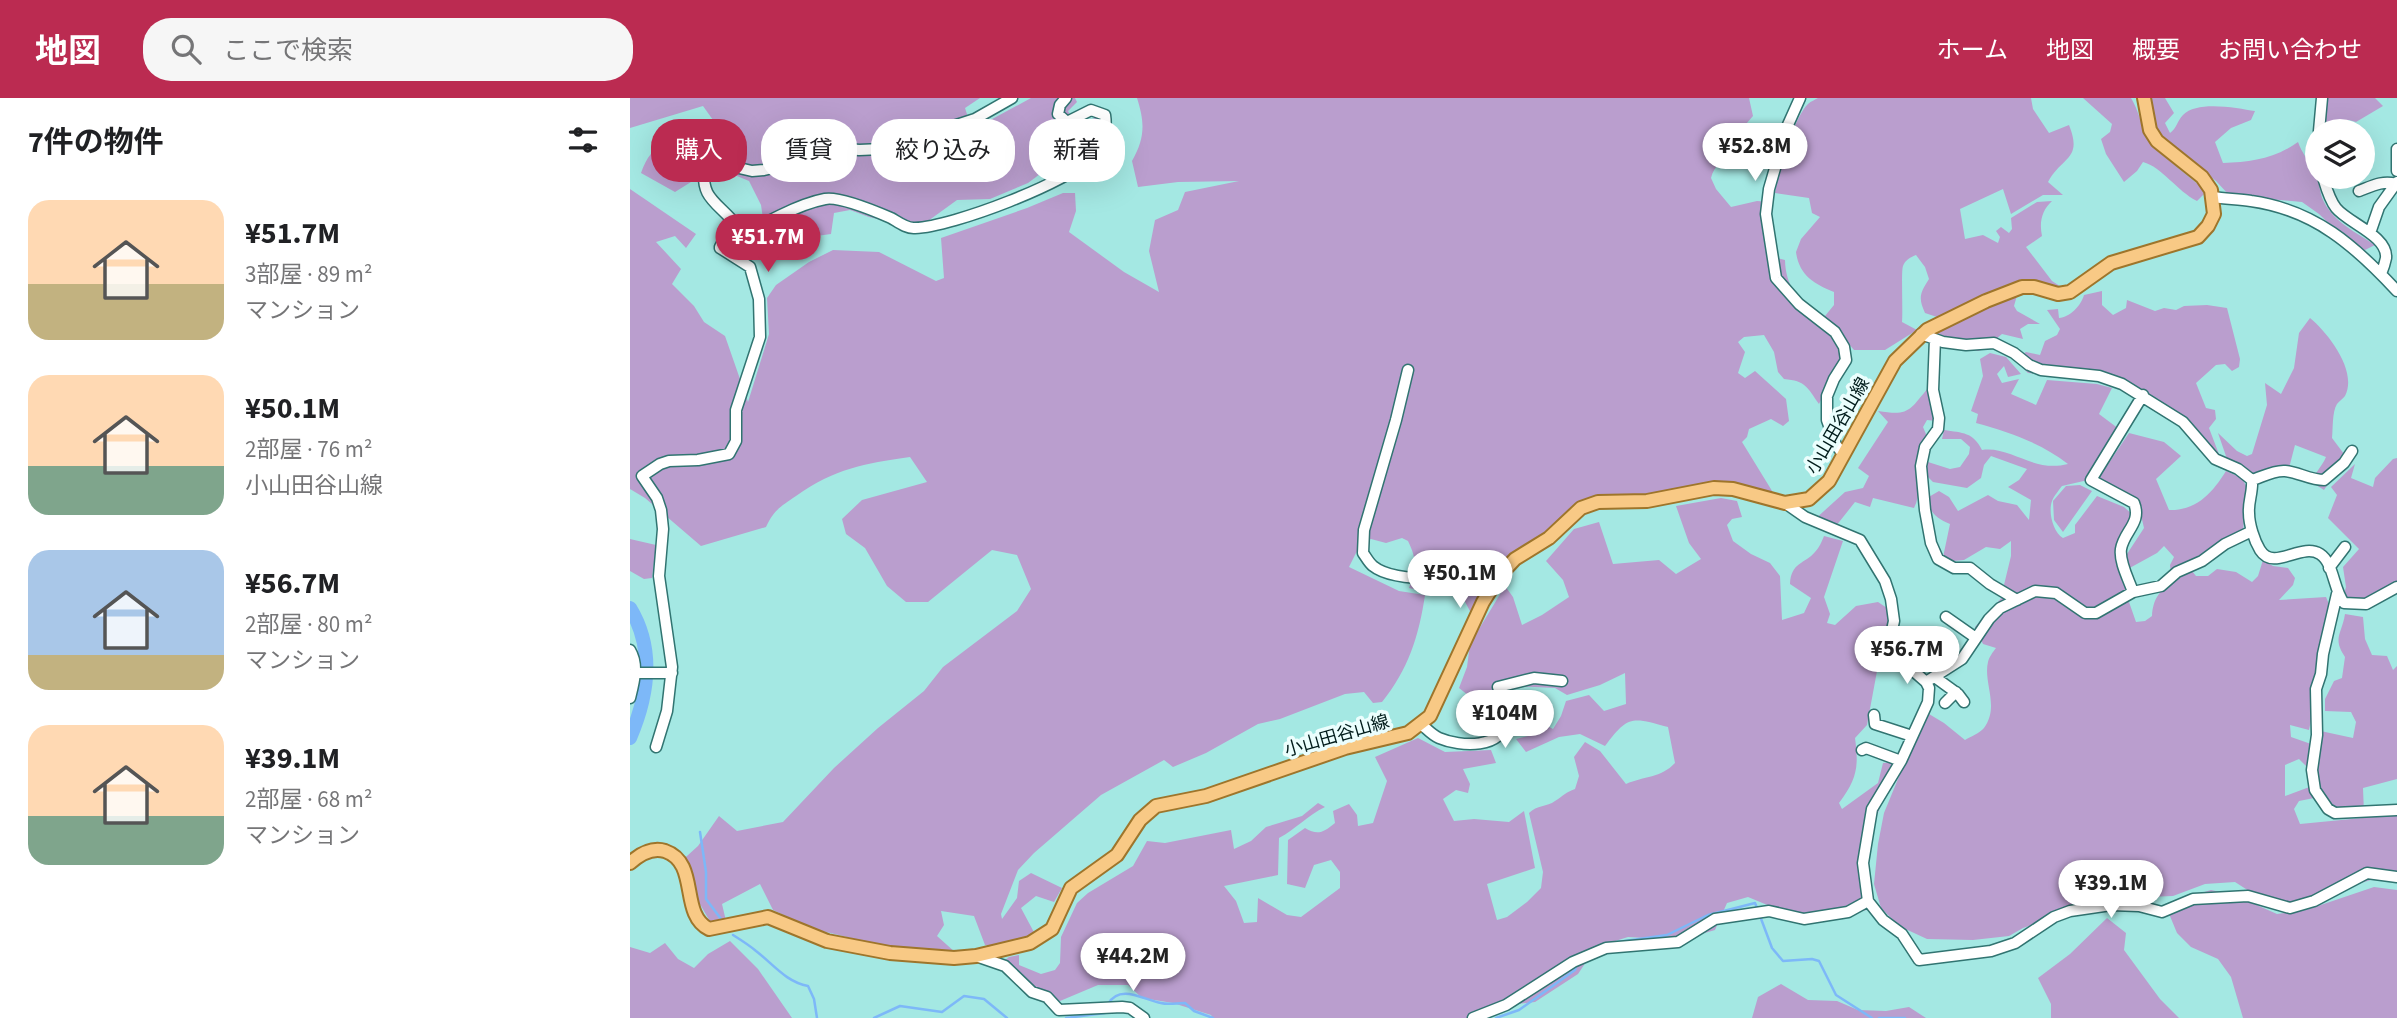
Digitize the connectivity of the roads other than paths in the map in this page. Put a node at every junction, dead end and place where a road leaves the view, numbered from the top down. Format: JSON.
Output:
{"nodes":[{"id":1,"x":1012,"y":98,"type":"edge"},
{"id":2,"x":1066,"y":98,"type":"edge"},
{"id":3,"x":1800,"y":98,"type":"edge"},
{"id":4,"x":2144,"y":98,"type":"edge"},
{"id":5,"x":2322,"y":98,"type":"edge"},
{"id":6,"x":2320,"y":119,"type":"edge"},
{"id":7,"x":2397,"y":149,"type":"edge"},
{"id":8,"x":2397,"y":171,"type":"edge"},
{"id":9,"x":2397,"y":183,"type":"edge"},
{"id":10,"x":2327,"y":189,"type":"edge"},
{"id":11,"x":2360,"y":191,"type":"dead end"},
{"id":12,"x":2213,"y":197,"type":"junction"},
{"id":13,"x":2370,"y":233,"type":"junction"},
{"id":14,"x":720,"y":248,"type":"junction"},
{"id":15,"x":2381,"y":274,"type":"junction"},
{"id":16,"x":2395,"y":288,"type":"edge"},
{"id":17,"x":1921,"y":334,"type":"junction"},
{"id":18,"x":1935,"y":339,"type":"junction"},
{"id":19,"x":1408,"y":370,"type":"dead end"},
{"id":20,"x":2143,"y":395,"type":"junction"},
{"id":21,"x":2352,"y":450,"type":"dead end"},
{"id":22,"x":1843,"y":454,"type":"junction"},
{"id":23,"x":2252,"y":480,"type":"junction"},
{"id":24,"x":1785,"y":503,"type":"junction"},
{"id":25,"x":2252,"y":531,"type":"junction"},
{"id":26,"x":2345,"y":547,"type":"dead end"},
{"id":27,"x":2329,"y":568,"type":"junction"},
{"id":28,"x":1500,"y":575,"type":"junction"},
{"id":29,"x":2397,"y":587,"type":"edge"},
{"id":30,"x":2133,"y":592,"type":"junction"},
{"id":31,"x":2337,"y":594,"type":"junction"},
{"id":32,"x":2017,"y":600,"type":"junction"},
{"id":33,"x":1946,"y":617,"type":"dead end"},
{"id":34,"x":1976,"y":638,"type":"junction"},
{"id":35,"x":630,"y":650,"type":"edge"},
{"id":36,"x":635,"y":673,"type":"junction"},
{"id":37,"x":672,"y":673,"type":"junction"},
{"id":38,"x":1931,"y":680,"type":"junction"},
{"id":39,"x":1562,"y":681,"type":"dead end"},
{"id":40,"x":1956,"y":692,"type":"junction"},
{"id":41,"x":630,"y":698,"type":"edge"},
{"id":42,"x":1964,"y":702,"type":"dead end"},
{"id":43,"x":1945,"y":703,"type":"dead end"},
{"id":44,"x":1874,"y":715,"type":"dead end"},
{"id":45,"x":1422,"y":725,"type":"junction"},
{"id":46,"x":1912,"y":736,"type":"junction"},
{"id":47,"x":656,"y":747,"type":"dead end"},
{"id":48,"x":1862,"y":750,"type":"dead end"},
{"id":49,"x":1901,"y":761,"type":"junction"},
{"id":50,"x":2397,"y":810,"type":"edge"},
{"id":51,"x":630,"y":863,"type":"edge"},
{"id":52,"x":2397,"y":877,"type":"edge"},
{"id":53,"x":1868,"y":901,"type":"junction"},
{"id":54,"x":976,"y":956,"type":"junction"},
{"id":55,"x":1144,"y":1018,"type":"edge"},
{"id":56,"x":1473,"y":1018,"type":"edge"}],
"edges":[{"from":1,"to":14,"type":"street"},
{"from":2,"to":14,"type":"street"},
{"from":3,"to":22,"type":"street"},
{"from":4,"to":12,"type":"main road"},
{"from":5,"to":6,"type":"street"},
{"from":7,"to":8,"type":"street"},
{"from":9,"to":11,"type":"street"},
{"from":9,"to":13,"type":"street"},
{"from":10,"to":13,"type":"street"},
{"from":12,"to":15,"type":"street"},
{"from":12,"to":17,"type":"main road","name":"小山田谷山線"},
{"from":13,"to":15,"type":"street"},
{"from":14,"to":37,"type":"street"},
{"from":15,"to":16,"type":"street"},
{"from":17,"to":18,"type":"street"},
{"from":17,"to":22,"type":"main road","name":"小山田谷山線"},
{"from":18,"to":20,"type":"street"},
{"from":18,"to":32,"type":"street"},
{"from":19,"to":28,"type":"street"},
{"from":20,"to":23,"type":"street"},
{"from":20,"to":30,"type":"street"},
{"from":21,"to":23,"type":"street"},
{"from":22,"to":24,"type":"main road","name":"小山田谷山線"},
{"from":23,"to":25,"type":"street"},
{"from":24,"to":28,"type":"main road"},
{"from":24,"to":38,"type":"street"},
{"from":25,"to":27,"type":"street"},
{"from":25,"to":30,"type":"street"},
{"from":26,"to":27,"type":"street"},
{"from":27,"to":31,"type":"street"},
{"from":28,"to":45,"type":"main road"},
{"from":29,"to":31,"type":"street"},
{"from":30,"to":32,"type":"street"},
{"from":31,"to":50,"type":"street"},
{"from":32,"to":34,"type":"street"},
{"from":33,"to":34,"type":"street"},
{"from":34,"to":38,"type":"street"},
{"from":35,"to":36,"type":"street"},
{"from":36,"to":37,"type":"street"},
{"from":36,"to":41,"type":"street"},
{"from":37,"to":47,"type":"street"},
{"from":38,"to":40,"type":"street"},
{"from":38,"to":46,"type":"street"},
{"from":39,"to":45,"type":"street"},
{"from":40,"to":42,"type":"street"},
{"from":40,"to":43,"type":"street"},
{"from":44,"to":46,"type":"street"},
{"from":45,"to":54,"type":"main road","name":"小山田谷山線"},
{"from":46,"to":49,"type":"street"},
{"from":48,"to":49,"type":"street"},
{"from":49,"to":53,"type":"street"},
{"from":51,"to":54,"type":"main road","name":"小山田谷山線"},
{"from":52,"to":53,"type":"street"},
{"from":53,"to":56,"type":"street"},
{"from":54,"to":55,"type":"street"}]}
